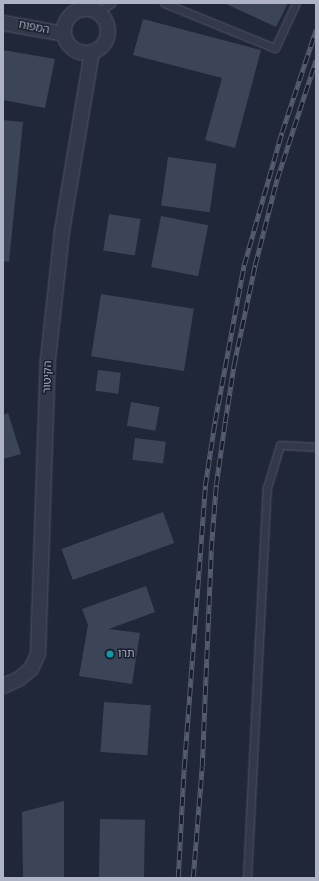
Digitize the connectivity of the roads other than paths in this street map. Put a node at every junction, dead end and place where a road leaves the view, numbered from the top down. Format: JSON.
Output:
{"nodes":[{"id":1,"x":112,"y":3,"type":"edge"},
{"id":2,"x":164,"y":3,"type":"edge"},
{"id":3,"x":296,"y":3,"type":"edge"},
{"id":4,"x":78,"y":7,"type":"edge"},
{"id":5,"x":97,"y":12,"type":"junction"},
{"id":6,"x":3,"y":23,"type":"edge"},
{"id":7,"x":64,"y":34,"type":"junction"},
{"id":8,"x":92,"y":52,"type":"junction"},
{"id":9,"x":316,"y":447,"type":"edge"},
{"id":10,"x":3,"y":686,"type":"edge"},
{"id":11,"x":247,"y":878,"type":"edge"}],
"edges":[{"from":1,"to":5,"type":"lane"},
{"from":2,"to":3,"type":"lane"},
{"from":4,"to":5,"type":"street"},
{"from":4,"to":7,"type":"street"},
{"from":5,"to":8,"type":"street"},
{"from":6,"to":7,"type":"street","name":"המפוח"},
{"from":7,"to":8,"type":"street"},
{"from":8,"to":10,"type":"street","name":"הקיטור"},
{"from":9,"to":11,"type":"lane"}]}
